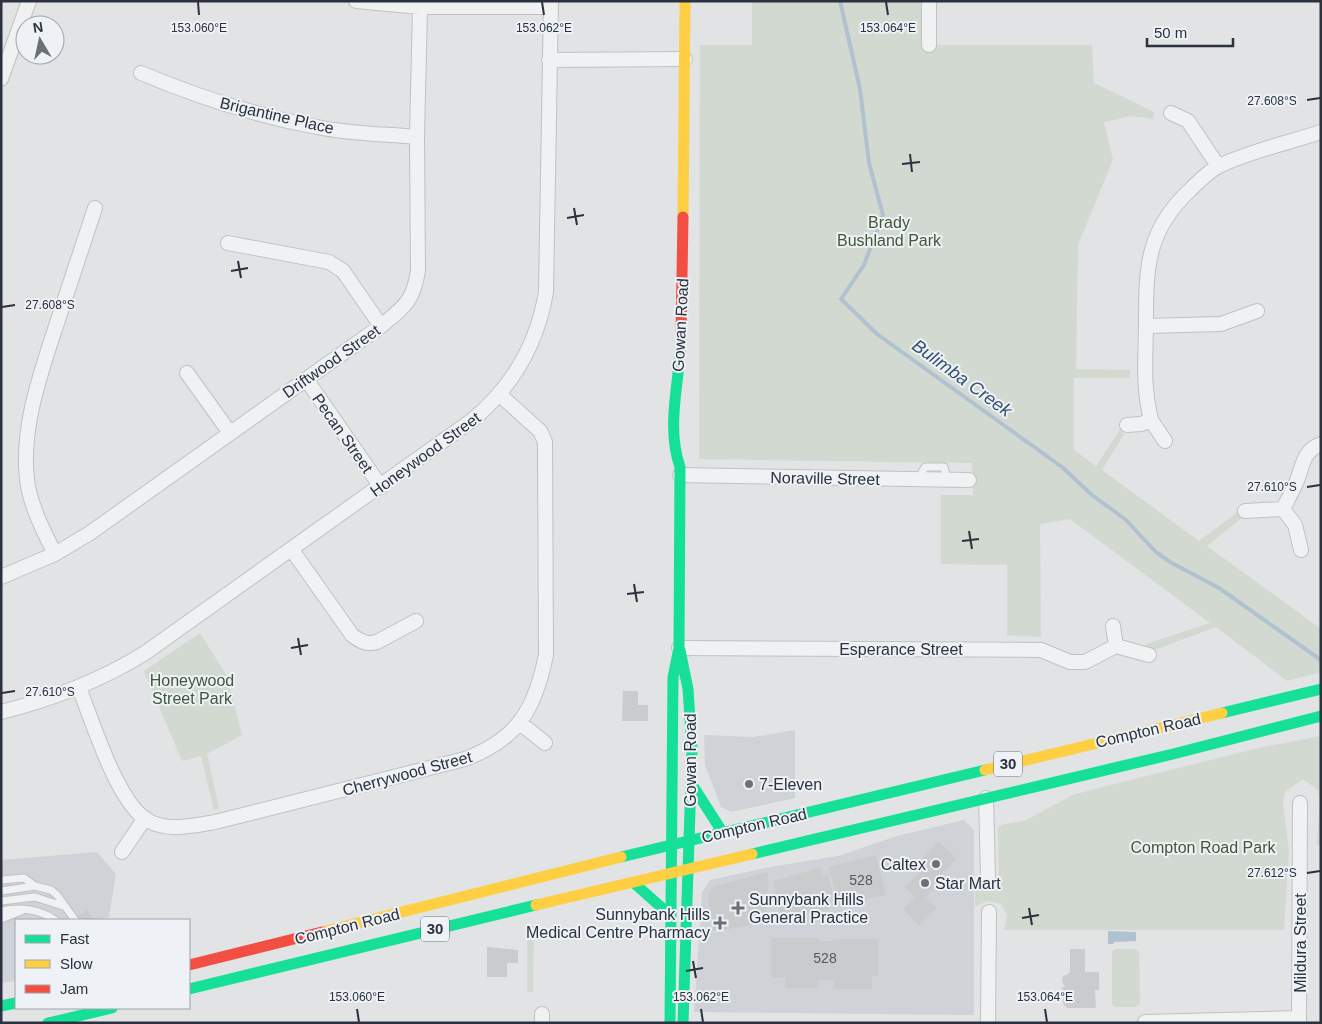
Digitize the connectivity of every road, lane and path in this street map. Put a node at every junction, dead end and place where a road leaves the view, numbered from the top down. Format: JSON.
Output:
{"nodes":[{"id":1,"x":28,"y":1,"type":"edge"},
{"id":2,"x":356,"y":1,"type":"edge"},
{"id":3,"x":685,"y":1,"type":"edge"},
{"id":4,"x":929,"y":1,"type":"edge"},
{"id":5,"x":551,"y":4,"type":"edge"},
{"id":6,"x":420,"y":7,"type":"junction"},
{"id":7,"x":929,"y":45,"type":"dead end"},
{"id":8,"x":685,"y":59,"type":"junction"},
{"id":9,"x":549,"y":60,"type":"junction"},
{"id":10,"x":141,"y":73,"type":"dead end"},
{"id":11,"x":1,"y":80,"type":"edge"},
{"id":12,"x":1171,"y":113,"type":"dead end"},
{"id":13,"x":1321,"y":132,"type":"edge"},
{"id":14,"x":417,"y":137,"type":"junction"},
{"id":15,"x":1218,"y":166,"type":"junction"},
{"id":16,"x":95,"y":208,"type":"dead end"},
{"id":17,"x":228,"y":243,"type":"dead end"},
{"id":18,"x":1257,"y":311,"type":"dead end"},
{"id":19,"x":381,"y":326,"type":"junction"},
{"id":20,"x":1146,"y":326,"type":"junction"},
{"id":21,"x":187,"y":373,"type":"dead end"},
{"id":22,"x":306,"y":380,"type":"junction"},
{"id":23,"x":500,"y":396,"type":"junction"},
{"id":24,"x":1151,"y":420,"type":"junction"},
{"id":25,"x":1127,"y":425,"type":"dead end"},
{"id":26,"x":230,"y":433,"type":"junction"},
{"id":27,"x":1165,"y":441,"type":"dead end"},
{"id":28,"x":1321,"y":444,"type":"edge"},
{"id":29,"x":680,"y":471,"type":"junction"},
{"id":30,"x":969,"y":480,"type":"dead end"},
{"id":31,"x":381,"y":487,"type":"junction"},
{"id":32,"x":1283,"y":509,"type":"junction"},
{"id":33,"x":1245,"y":511,"type":"dead end"},
{"id":34,"x":292,"y":550,"type":"junction"},
{"id":35,"x":1301,"y":550,"type":"dead end"},
{"id":36,"x":55,"y":554,"type":"junction"},
{"id":37,"x":1,"y":577,"type":"edge"},
{"id":38,"x":416,"y":621,"type":"dead end"},
{"id":39,"x":1113,"y":626,"type":"dead end"},
{"id":40,"x":1116,"y":646,"type":"junction"},
{"id":41,"x":679,"y":648,"type":"junction"},
{"id":42,"x":1148,"y":655,"type":"dead end"},
{"id":43,"x":79,"y":688,"type":"junction"},
{"id":44,"x":1321,"y":689,"type":"edge"},
{"id":45,"x":1,"y":712,"type":"edge"},
{"id":46,"x":1321,"y":716,"type":"edge"},
{"id":47,"x":520,"y":723,"type":"junction"},
{"id":48,"x":545,"y":743,"type":"dead end"},
{"id":49,"x":691,"y":783,"type":"junction"},
{"id":50,"x":986,"y":798,"type":"junction"},
{"id":51,"x":1300,"y":803,"type":"dead end"},
{"id":52,"x":145,"y":818,"type":"junction"},
{"id":53,"x":723,"y":833,"type":"junction"},
{"id":54,"x":690,"y":841,"type":"junction"},
{"id":55,"x":671,"y":845,"type":"junction"},
{"id":56,"x":122,"y":852,"type":"dead end"},
{"id":57,"x":690,"y":869,"type":"junction"},
{"id":58,"x":671,"y":874,"type":"junction"},
{"id":59,"x":988,"y":876,"type":"dead end"},
{"id":60,"x":1,"y":880,"type":"edge"},
{"id":61,"x":634,"y":883,"type":"junction"},
{"id":62,"x":35,"y":886,"type":"junction"},
{"id":63,"x":1,"y":890,"type":"edge"},
{"id":64,"x":1,"y":901,"type":"edge"},
{"id":65,"x":63,"y":906,"type":"junction"},
{"id":66,"x":24,"y":910,"type":"junction"},
{"id":67,"x":1,"y":911,"type":"edge"},
{"id":68,"x":989,"y":912,"type":"dead end"},
{"id":69,"x":670,"y":915,"type":"junction"},
{"id":70,"x":1,"y":919,"type":"edge"},
{"id":71,"x":53,"y":919,"type":"edge"},
{"id":72,"x":74,"y":919,"type":"edge"},
{"id":73,"x":190,"y":965,"type":"edge"},
{"id":74,"x":190,"y":989,"type":"edge"},
{"id":75,"x":15,"y":1003,"type":"edge"},
{"id":76,"x":1,"y":1006,"type":"edge"},
{"id":77,"x":109,"y":1009,"type":"edge"},
{"id":78,"x":95,"y":1014,"type":"edge"},
{"id":79,"x":1299,"y":1020,"type":"edge"},
{"id":80,"x":1145,"y":1022,"type":"dead end"},
{"id":81,"x":48,"y":1023,"type":"edge"},
{"id":82,"x":670,"y":1023,"type":"edge"},
{"id":83,"x":683,"y":1023,"type":"edge"},
{"id":84,"x":988,"y":1023,"type":"edge"}],
"edges":[{"from":1,"to":11,"type":"street"},
{"from":2,"to":6,"type":"street"},
{"from":3,"to":8,"type":"main road","name":"Gowan Road"},
{"from":4,"to":7,"type":"street"},
{"from":5,"to":6,"type":"street"},
{"from":5,"to":9,"type":"street","name":"Honeywood Street"},
{"from":6,"to":14,"type":"street","name":"Driftwood Street"},
{"from":8,"to":9,"type":"street"},
{"from":8,"to":29,"type":"main road","name":"Gowan Road"},
{"from":9,"to":23,"type":"street","name":"Honeywood Street"},
{"from":10,"to":14,"type":"street","name":"Brigantine Place"},
{"from":12,"to":15,"type":"street"},
{"from":13,"to":15,"type":"street"},
{"from":14,"to":19,"type":"street","name":"Driftwood Street"},
{"from":15,"to":20,"type":"street"},
{"from":16,"to":36,"type":"street"},
{"from":17,"to":19,"type":"street"},
{"from":18,"to":20,"type":"street"},
{"from":19,"to":22,"type":"street","name":"Driftwood Street"},
{"from":20,"to":24,"type":"street"},
{"from":21,"to":26,"type":"street"},
{"from":22,"to":26,"type":"street","name":"Driftwood Street"},
{"from":22,"to":31,"type":"street","name":"Pecan Street"},
{"from":23,"to":31,"type":"street","name":"Honeywood Street"},
{"from":23,"to":47,"type":"street","name":"Cherrywood Street"},
{"from":24,"to":25,"type":"street"},
{"from":24,"to":27,"type":"street"},
{"from":26,"to":36,"type":"street","name":"Driftwood Street"},
{"from":28,"to":32,"type":"street"},
{"from":29,"to":30,"type":"street","name":"Noraville Street"},
{"from":29,"to":41,"type":"main road","name":"Gowan Road"},
{"from":31,"to":34,"type":"street","name":"Honeywood Street"},
{"from":32,"to":33,"type":"street"},
{"from":32,"to":35,"type":"street"},
{"from":34,"to":38,"type":"street"},
{"from":34,"to":43,"type":"street","name":"Honeywood Street"},
{"from":36,"to":37,"type":"street","name":"Driftwood Street"},
{"from":39,"to":40,"type":"street"},
{"from":40,"to":41,"type":"street","name":"Esperance Street"},
{"from":40,"to":42,"type":"street"},
{"from":41,"to":49,"type":"main road","name":"Gowan Road"},
{"from":41,"to":55,"type":"main road","name":"Gowan Road"},
{"from":43,"to":45,"type":"street","name":"Honeywood Street"},
{"from":43,"to":52,"type":"street"},
{"from":44,"to":53,"type":"main road","name":"Compton Road","number":"30"},
{"from":46,"to":50,"type":"main road","name":"Compton Road","number":"30"},
{"from":47,"to":48,"type":"street"},
{"from":47,"to":52,"type":"street","name":"Cherrywood Street"},
{"from":49,"to":53,"type":"main road"},
{"from":49,"to":54,"type":"main road","name":"Gowan Road"},
{"from":50,"to":57,"type":"main road","name":"Compton Road","number":"30"},
{"from":50,"to":59,"type":"street"},
{"from":51,"to":79,"type":"street","name":"Mildura Street"},
{"from":52,"to":56,"type":"street"},
{"from":53,"to":54,"type":"main road","name":"Compton Road","number":"30"},
{"from":54,"to":55,"type":"main road","name":"Compton Road","number":"30"},
{"from":54,"to":57,"type":"main road","name":"Gowan Road"},
{"from":55,"to":58,"type":"main road","name":"Gowan Road"},
{"from":55,"to":73,"type":"main road","name":"Compton Road","number":"30"},
{"from":57,"to":58,"type":"main road","name":"Compton Road","number":"30"},
{"from":57,"to":83,"type":"main road","name":"Gowan Road"},
{"from":58,"to":61,"type":"main road","name":"Compton Road","number":"30"},
{"from":58,"to":69,"type":"main road","name":"Gowan Road"},
{"from":60,"to":62,"type":"lane"},
{"from":61,"to":69,"type":"main road"},
{"from":61,"to":74,"type":"main road","name":"Compton Road","number":"30"},
{"from":62,"to":63,"type":"lane"},
{"from":62,"to":65,"type":"lane"},
{"from":64,"to":65,"type":"lane"},
{"from":65,"to":72,"type":"lane"},
{"from":66,"to":67,"type":"lane"},
{"from":66,"to":70,"type":"lane"},
{"from":66,"to":71,"type":"lane"},
{"from":68,"to":84,"type":"street"},
{"from":69,"to":82,"type":"main road","name":"Gowan Road"},
{"from":75,"to":76,"type":"main road"},
{"from":77,"to":78,"type":"main road"},
{"from":78,"to":81,"type":"main road"},
{"from":79,"to":80,"type":"street"}]}
